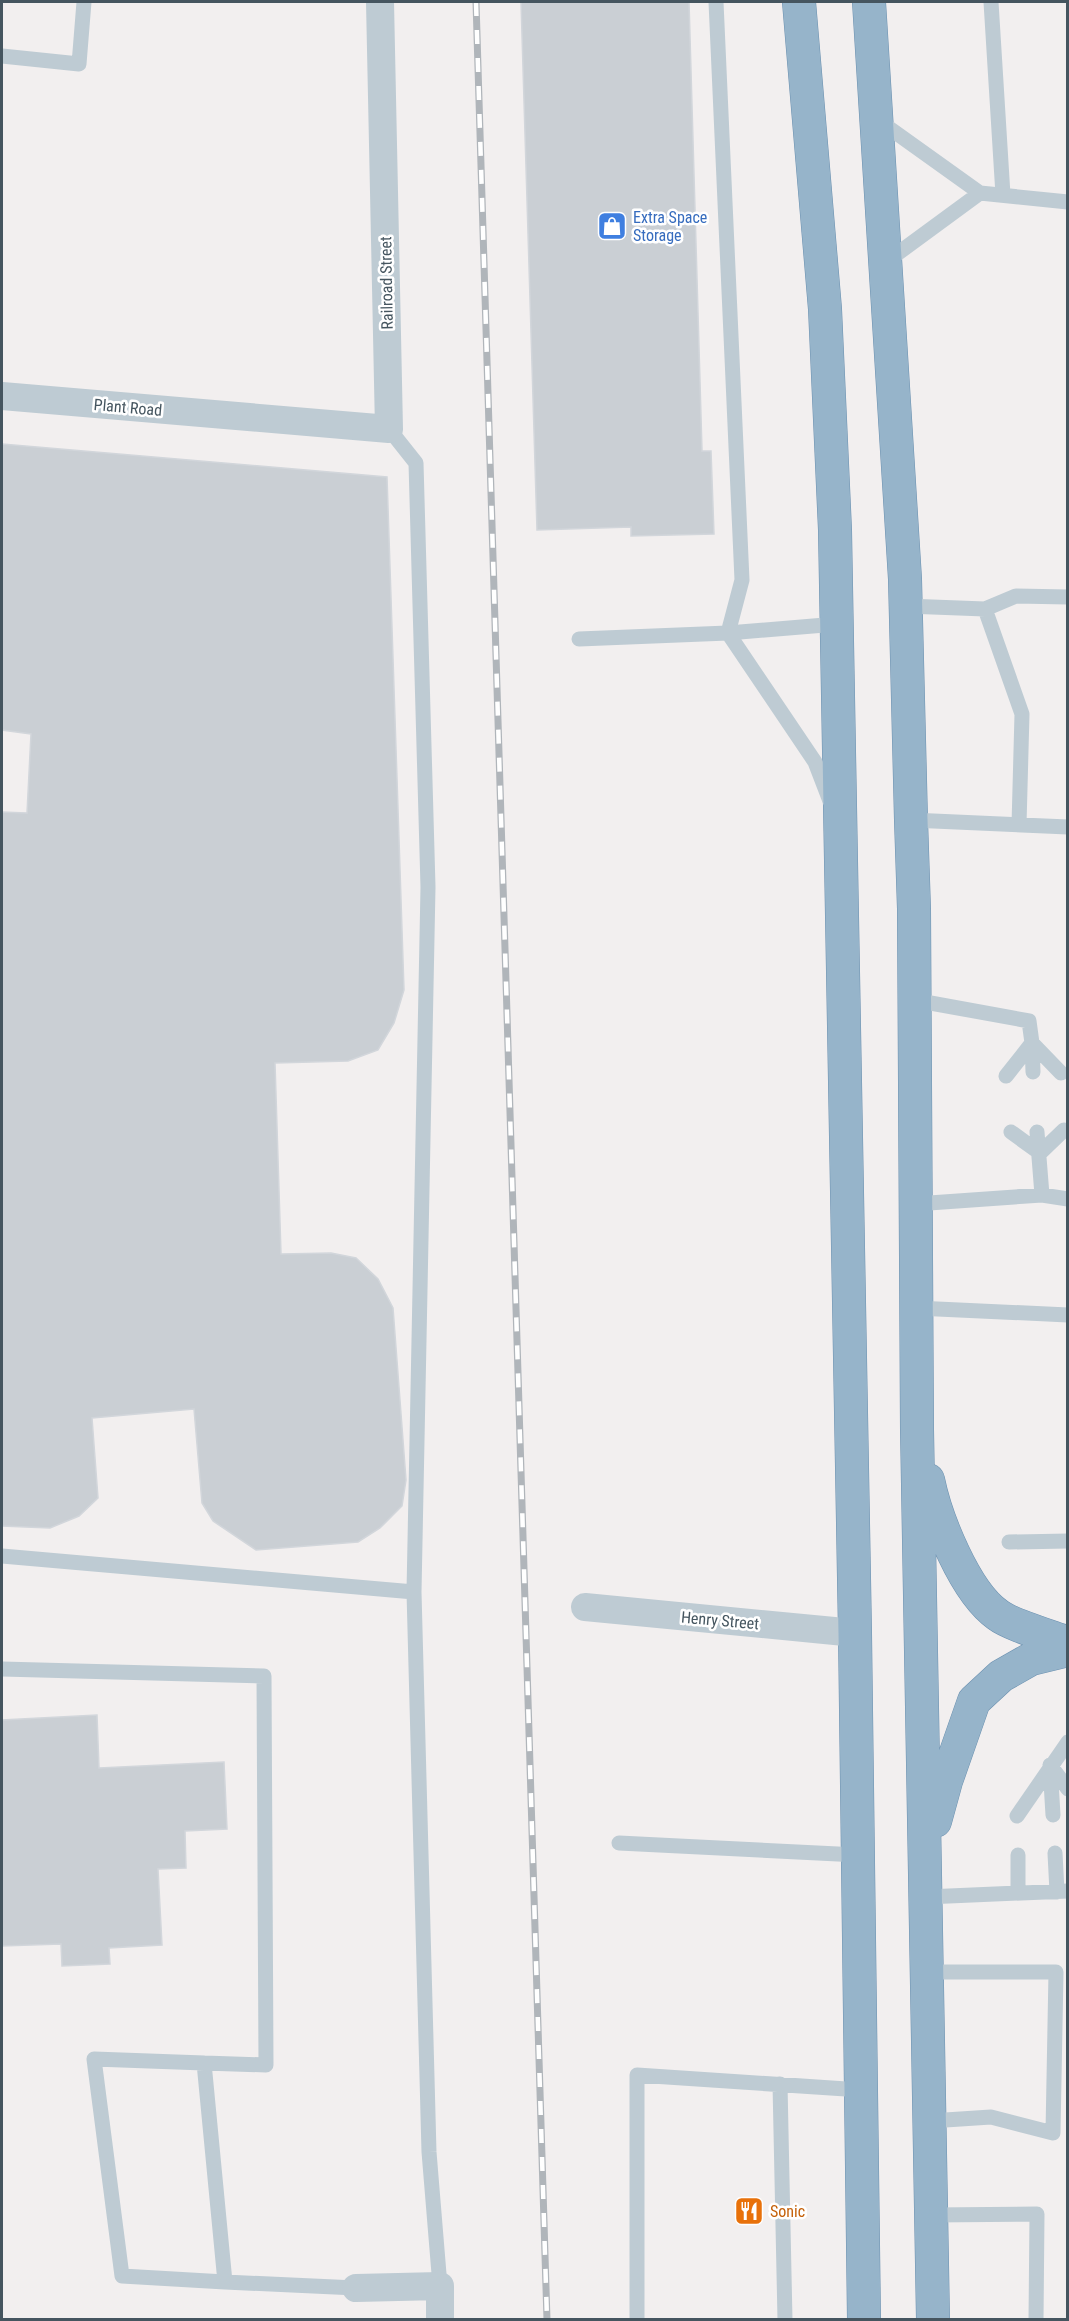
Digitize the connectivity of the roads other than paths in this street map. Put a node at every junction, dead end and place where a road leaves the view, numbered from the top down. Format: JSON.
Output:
{"nodes":[{"id":1,"x":84,"y":2,"type":"edge"},
{"id":2,"x":380,"y":2,"type":"edge"},
{"id":3,"x":716,"y":2,"type":"edge"},
{"id":4,"x":799,"y":2,"type":"edge"},
{"id":5,"x":869,"y":2,"type":"edge"},
{"id":6,"x":991,"y":2,"type":"edge"},
{"id":7,"x":2,"y":56,"type":"edge"},
{"id":8,"x":877,"y":119,"type":"junction"},
{"id":9,"x":980,"y":193,"type":"junction"},
{"id":10,"x":1004,"y":195,"type":"junction"},
{"id":11,"x":1068,"y":202,"type":"edge"},
{"id":12,"x":886,"y":262,"type":"junction"},
{"id":13,"x":2,"y":396,"type":"edge"},
{"id":14,"x":389,"y":429,"type":"junction"},
{"id":15,"x":1068,"y":597,"type":"edge"},
{"id":16,"x":906,"y":606,"type":"junction"},
{"id":17,"x":985,"y":609,"type":"junction"},
{"id":18,"x":837,"y":624,"type":"junction"},
{"id":19,"x":728,"y":633,"type":"junction"},
{"id":20,"x":579,"y":639,"type":"dead end"},
{"id":21,"x":911,"y":820,"type":"junction"},
{"id":22,"x":1019,"y":825,"type":"junction"},
{"id":23,"x":1068,"y":827,"type":"edge"},
{"id":24,"x":841,"y":828,"type":"junction"},
{"id":25,"x":914,"y":1000,"type":"junction"},
{"id":26,"x":1032,"y":1044,"type":"junction"},
{"id":27,"x":1033,"y":1072,"type":"dead end"},
{"id":28,"x":1060,"y":1073,"type":"dead end"},
{"id":29,"x":1006,"y":1076,"type":"dead end"},
{"id":30,"x":1064,"y":1130,"type":"dead end"},
{"id":31,"x":1011,"y":1132,"type":"dead end"},
{"id":32,"x":1036,"y":1132,"type":"dead end"},
{"id":33,"x":1040,"y":1153,"type":"junction"},
{"id":34,"x":1042,"y":1195,"type":"junction"},
{"id":35,"x":1068,"y":1199,"type":"edge"},
{"id":36,"x":915,"y":1204,"type":"junction"},
{"id":37,"x":916,"y":1308,"type":"junction"},
{"id":38,"x":1068,"y":1315,"type":"edge"},
{"id":39,"x":917,"y":1429,"type":"junction"},
{"id":40,"x":1068,"y":1540,"type":"edge"},
{"id":41,"x":1009,"y":1542,"type":"dead end"},
{"id":42,"x":2,"y":1556,"type":"edge"},
{"id":43,"x":414,"y":1592,"type":"junction"},
{"id":44,"x":585,"y":1607,"type":"dead end"},
{"id":45,"x":855,"y":1633,"type":"junction"},
{"id":46,"x":1068,"y":1643,"type":"edge"},
{"id":47,"x":1068,"y":1650,"type":"edge"},
{"id":48,"x":2,"y":1669,"type":"edge"},
{"id":49,"x":1068,"y":1742,"type":"edge"},
{"id":50,"x":1050,"y":1765,"type":"junction"},
{"id":51,"x":1068,"y":1789,"type":"edge"},
{"id":52,"x":1053,"y":1815,"type":"dead end"},
{"id":53,"x":1017,"y":1816,"type":"dead end"},
{"id":54,"x":619,"y":1843,"type":"dead end"},
{"id":55,"x":1055,"y":1853,"type":"dead end"},
{"id":56,"x":858,"y":1855,"type":"junction"},
{"id":57,"x":1018,"y":1855,"type":"dead end"},
{"id":58,"x":925,"y":1858,"type":"junction"},
{"id":59,"x":1062,"y":1891,"type":"edge"},
{"id":60,"x":1018,"y":1893,"type":"junction"},
{"id":61,"x":926,"y":1897,"type":"junction"},
{"id":62,"x":927,"y":1972,"type":"junction"},
{"id":63,"x":204,"y":2063,"type":"junction"},
{"id":64,"x":780,"y":2085,"type":"junction"},
{"id":65,"x":861,"y":2090,"type":"junction"},
{"id":66,"x":930,"y":2121,"type":"junction"},
{"id":67,"x":1060,"y":2133,"type":"edge"},
{"id":68,"x":931,"y":2215,"type":"junction"},
{"id":69,"x":225,"y":2282,"type":"junction"},
{"id":70,"x":440,"y":2286,"type":"junction"},
{"id":71,"x":356,"y":2288,"type":"joint"},
{"id":72,"x":440,"y":2319,"type":"edge"},
{"id":73,"x":638,"y":2319,"type":"edge"},
{"id":74,"x":785,"y":2319,"type":"edge"},
{"id":75,"x":864,"y":2319,"type":"edge"},
{"id":76,"x":933,"y":2319,"type":"edge"},
{"id":77,"x":1036,"y":2319,"type":"edge"}],
"edges":[{"from":1,"to":7,"type":"lane"},
{"from":2,"to":14,"type":"street","name":"Railroad Street"},
{"from":3,"to":19,"type":"lane"},
{"from":4,"to":18,"type":"highway"},
{"from":5,"to":8,"type":"highway"},
{"from":6,"to":10,"type":"lane"},
{"from":8,"to":9,"type":"lane"},
{"from":8,"to":12,"type":"highway"},
{"from":9,"to":10,"type":"lane"},
{"from":9,"to":12,"type":"lane"},
{"from":10,"to":11,"type":"lane"},
{"from":12,"to":16,"type":"highway"},
{"from":13,"to":14,"type":"street","name":"Plant Road"},
{"from":14,"to":43,"type":"lane"},
{"from":15,"to":17,"type":"lane"},
{"from":16,"to":17,"type":"lane"},
{"from":16,"to":21,"type":"highway"},
{"from":17,"to":22,"type":"lane"},
{"from":18,"to":19,"type":"lane"},
{"from":18,"to":24,"type":"highway"},
{"from":19,"to":20,"type":"lane"},
{"from":19,"to":24,"type":"lane"},
{"from":21,"to":22,"type":"lane"},
{"from":21,"to":25,"type":"highway"},
{"from":22,"to":23,"type":"lane"},
{"from":24,"to":45,"type":"highway"},
{"from":25,"to":26,"type":"lane"},
{"from":25,"to":36,"type":"highway"},
{"from":26,"to":27,"type":"lane"},
{"from":26,"to":28,"type":"lane"},
{"from":26,"to":29,"type":"lane"},
{"from":30,"to":33,"type":"lane"},
{"from":31,"to":33,"type":"lane"},
{"from":32,"to":33,"type":"lane"},
{"from":33,"to":34,"type":"lane"},
{"from":34,"to":35,"type":"lane"},
{"from":34,"to":36,"type":"lane"},
{"from":36,"to":37,"type":"highway"},
{"from":37,"to":38,"type":"lane"},
{"from":37,"to":39,"type":"highway"},
{"from":39,"to":46,"type":"highway"},
{"from":39,"to":58,"type":"highway"},
{"from":40,"to":41,"type":"lane"},
{"from":42,"to":43,"type":"lane"},
{"from":43,"to":70,"type":"lane"},
{"from":44,"to":45,"type":"street","name":"Henry Street"},
{"from":45,"to":56,"type":"highway"},
{"from":47,"to":58,"type":"highway"},
{"from":48,"to":63,"type":"lane"},
{"from":49,"to":50,"type":"lane"},
{"from":50,"to":51,"type":"lane"},
{"from":50,"to":52,"type":"lane"},
{"from":50,"to":53,"type":"lane"},
{"from":54,"to":56,"type":"lane"},
{"from":55,"to":59,"type":"lane"},
{"from":56,"to":65,"type":"highway"},
{"from":57,"to":60,"type":"lane"},
{"from":58,"to":61,"type":"highway"},
{"from":59,"to":60,"type":"lane"},
{"from":60,"to":61,"type":"lane"},
{"from":61,"to":62,"type":"highway"},
{"from":62,"to":66,"type":"highway"},
{"from":62,"to":67,"type":"lane"},
{"from":63,"to":69,"type":"lane"},
{"from":63,"to":69,"type":"lane"},
{"from":64,"to":65,"type":"lane"},
{"from":64,"to":73,"type":"lane"},
{"from":64,"to":74,"type":"lane"},
{"from":65,"to":75,"type":"highway"},
{"from":66,"to":67,"type":"lane"},
{"from":66,"to":68,"type":"highway"},
{"from":68,"to":76,"type":"highway"},
{"from":68,"to":77,"type":"lane"},
{"from":69,"to":71,"type":"lane"},
{"from":70,"to":71,"type":"street"},
{"from":70,"to":72,"type":"street"}]}
